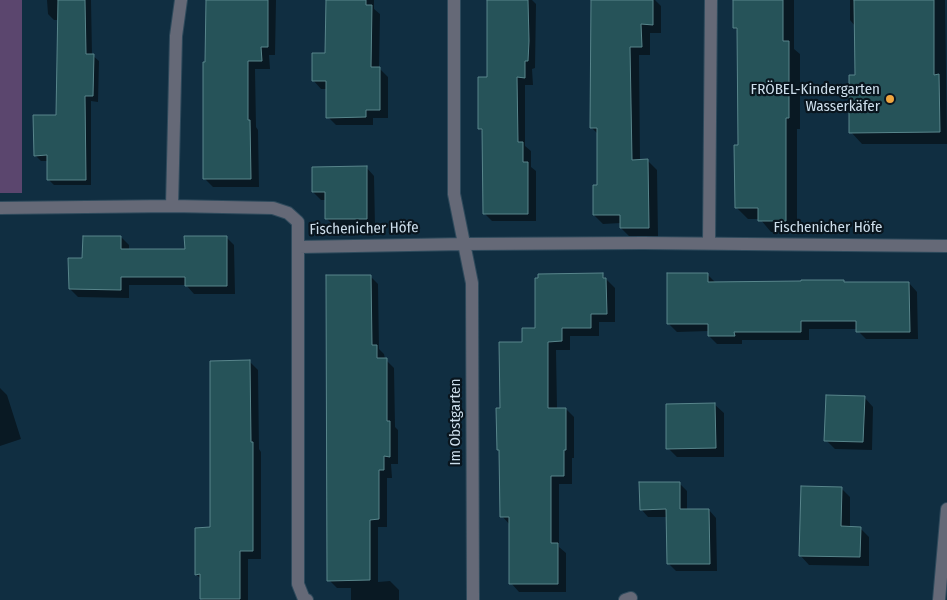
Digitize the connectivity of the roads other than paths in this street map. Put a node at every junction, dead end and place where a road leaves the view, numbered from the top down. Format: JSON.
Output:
{"nodes":[{"id":1,"x":181,"y":0,"type":"edge"},
{"id":2,"x":454,"y":0,"type":"edge"},
{"id":3,"x":711,"y":0,"type":"edge"},
{"id":4,"x":172,"y":206,"type":"junction"},
{"id":5,"x":0,"y":208,"type":"edge"},
{"id":6,"x":464,"y":244,"type":"junction"},
{"id":7,"x":709,"y":244,"type":"junction"},
{"id":8,"x":947,"y":246,"type":"edge"},
{"id":9,"x":299,"y":247,"type":"junction"},
{"id":10,"x":947,"y":509,"type":"edge"},
{"id":11,"x":304,"y":600,"type":"edge"},
{"id":12,"x":473,"y":600,"type":"edge"},
{"id":13,"x":939,"y":600,"type":"edge"}],
"edges":[{"from":1,"to":4,"type":"street"},
{"from":2,"to":6,"type":"street"},
{"from":3,"to":7,"type":"street"},
{"from":4,"to":5,"type":"street","name":"Fischenicher Höfe"},
{"from":4,"to":9,"type":"street","name":"Fischenicher Höfe"},
{"from":6,"to":7,"type":"street","name":"Fischenicher Höfe"},
{"from":6,"to":9,"type":"street","name":"Fischenicher Höfe"},
{"from":6,"to":12,"type":"street","name":"Im Obstgarten"},
{"from":7,"to":8,"type":"street","name":"Fischenicher Höfe"},
{"from":9,"to":11,"type":"street"},
{"from":10,"to":13,"type":"street"}]}
